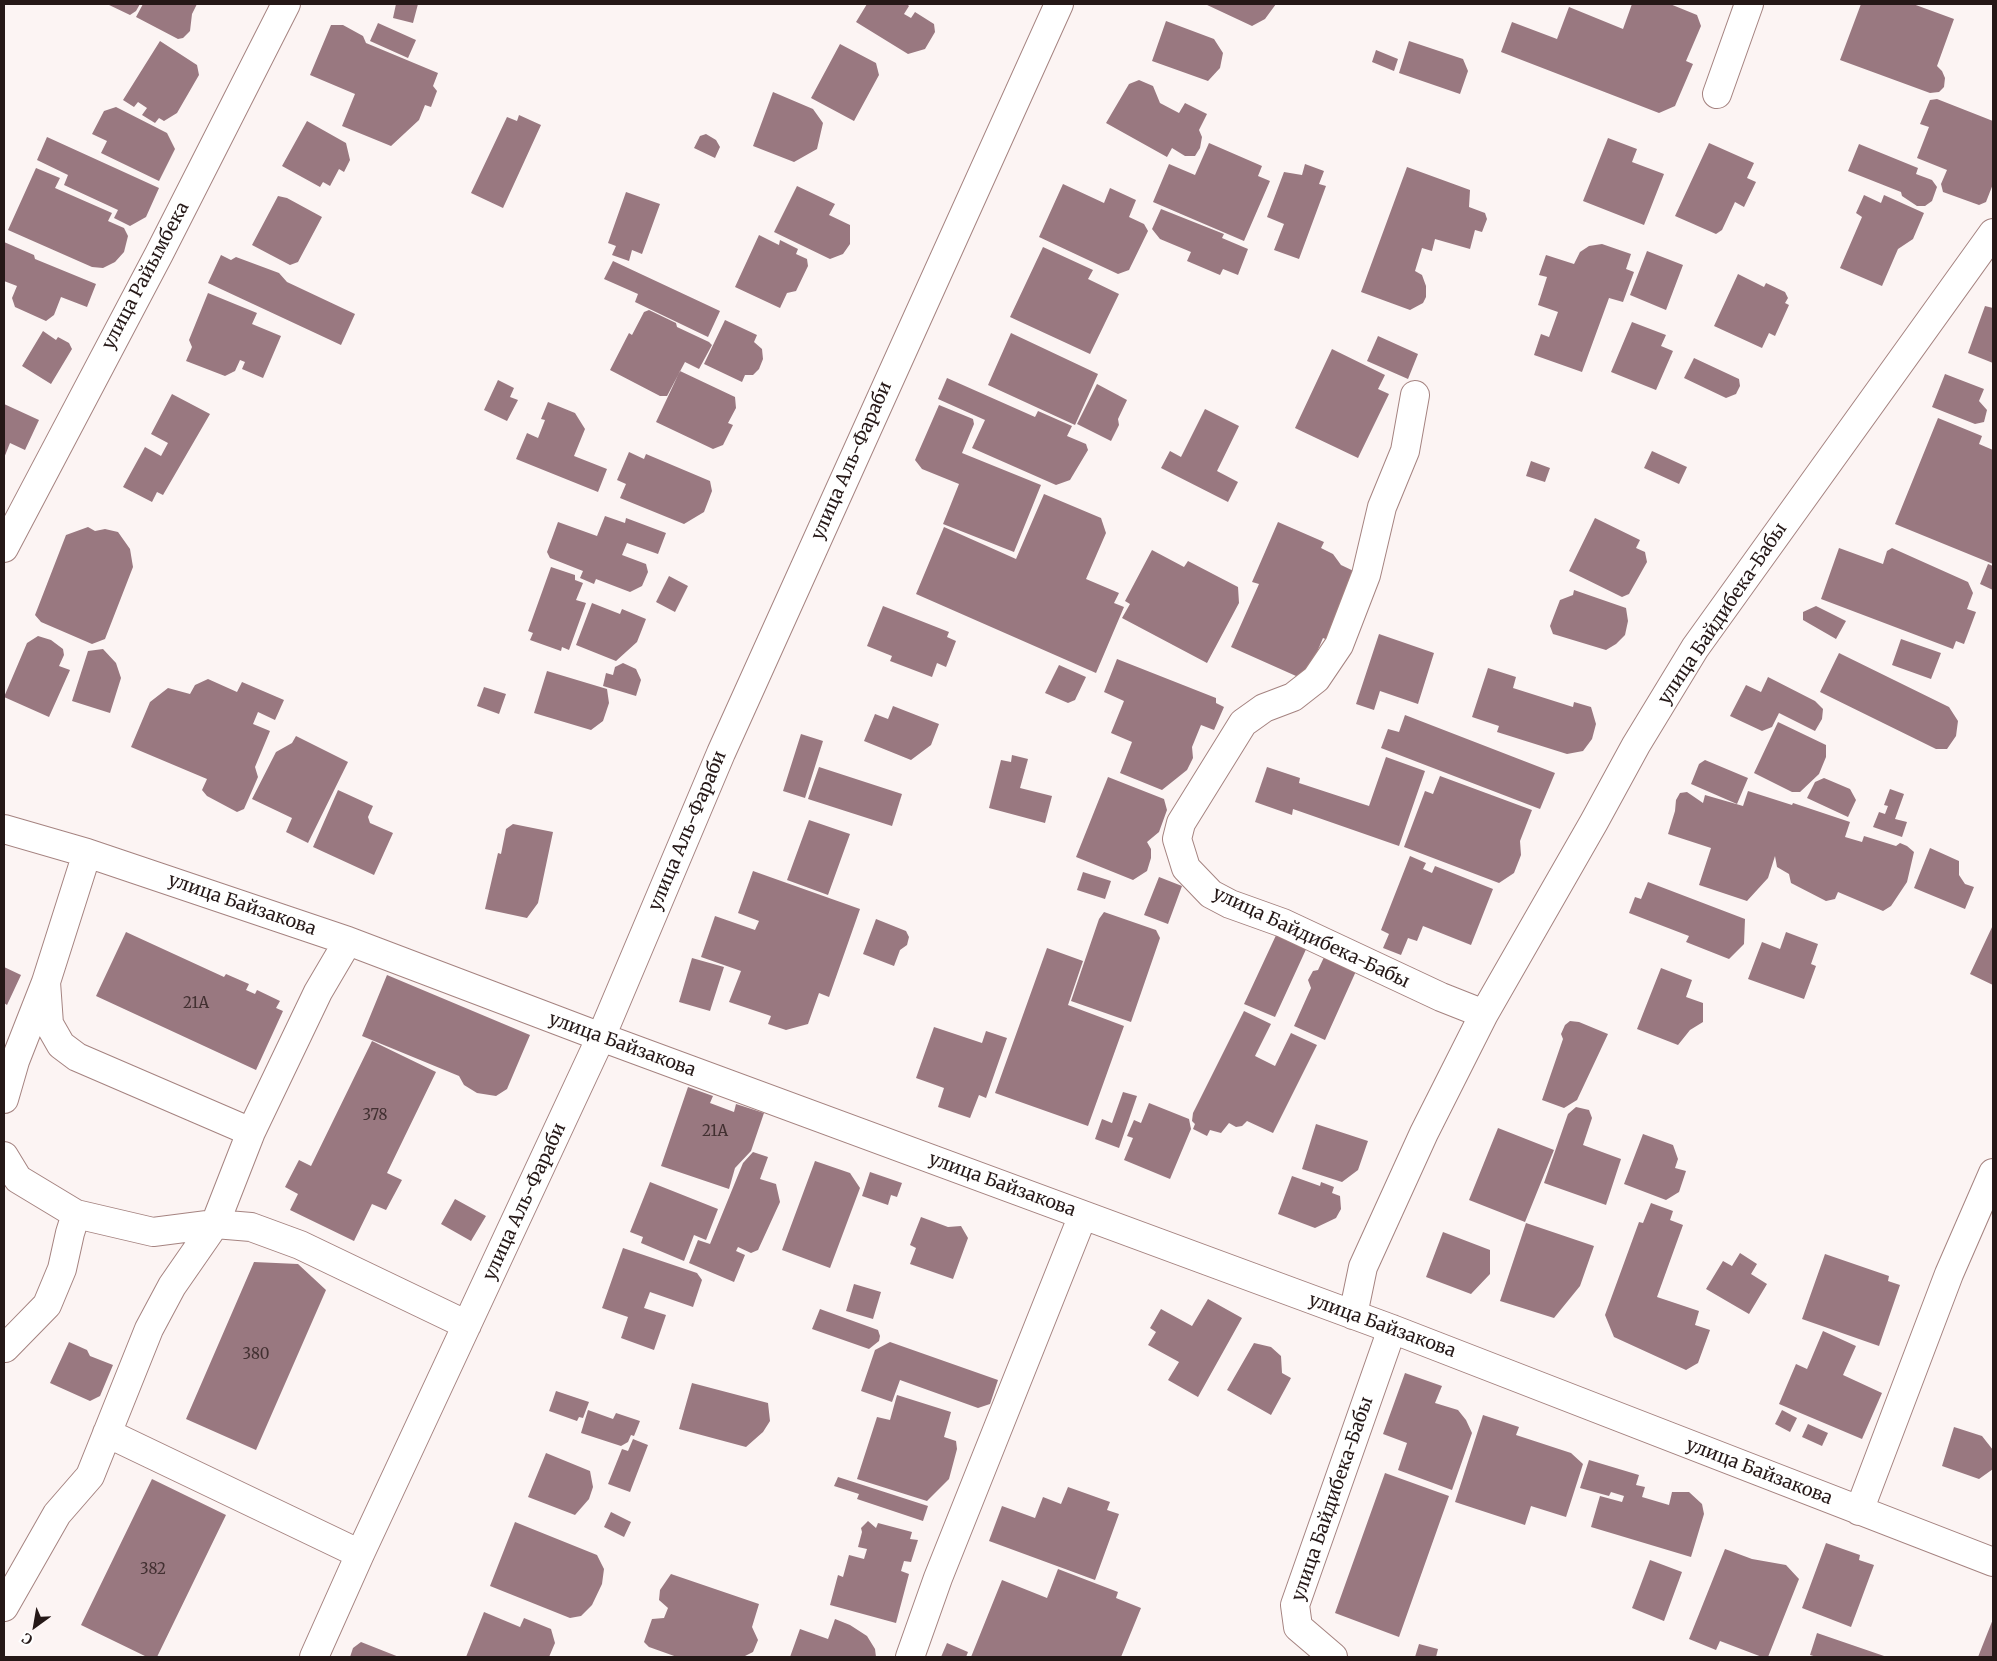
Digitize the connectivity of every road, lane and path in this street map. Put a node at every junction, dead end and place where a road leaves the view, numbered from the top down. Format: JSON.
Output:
{"nodes":[{"id":1,"x":286,"y":4,"type":"edge"},
{"id":2,"x":1059,"y":4,"type":"edge"},
{"id":3,"x":1749,"y":4,"type":"edge"},
{"id":4,"x":1717,"y":94,"type":"dead end"},
{"id":5,"x":1993,"y":234,"type":"edge"},
{"id":6,"x":1414,"y":395,"type":"dead end"},
{"id":7,"x":4,"y":548,"type":"edge"},
{"id":8,"x":4,"y":829,"type":"edge"},
{"id":9,"x":87,"y":853,"type":"junction"},
{"id":10,"x":348,"y":941,"type":"junction"},
{"id":11,"x":46,"y":982,"type":"junction"},
{"id":12,"x":1484,"y":1014,"type":"junction"},
{"id":13,"x":601,"y":1037,"type":"junction"},
{"id":14,"x":4,"y":1099,"type":"edge"},
{"id":15,"x":251,"y":1132,"type":"junction"},
{"id":16,"x":4,"y":1156,"type":"edge"},
{"id":17,"x":1993,"y":1173,"type":"edge"},
{"id":18,"x":76,"y":1214,"type":"junction"},
{"id":19,"x":1083,"y":1215,"type":"junction"},
{"id":20,"x":215,"y":1224,"type":"junction"},
{"id":21,"x":1354,"y":1315,"type":"junction"},
{"id":22,"x":467,"y":1325,"type":"junction"},
{"id":23,"x":1392,"y":1328,"type":"junction"},
{"id":24,"x":5,"y":1348,"type":"dead end"},
{"id":25,"x":107,"y":1433,"type":"junction"},
{"id":26,"x":1859,"y":1511,"type":"junction"},
{"id":27,"x":360,"y":1554,"type":"junction"},
{"id":28,"x":1993,"y":1562,"type":"edge"},
{"id":29,"x":4,"y":1606,"type":"edge"},
{"id":30,"x":314,"y":1657,"type":"edge"},
{"id":31,"x":910,"y":1657,"type":"edge"},
{"id":32,"x":1333,"y":1657,"type":"edge"}],
"edges":[{"from":1,"to":7,"type":"street","name":"улица Райымбека"},
{"from":2,"to":13,"type":"street","name":"улица Аль-Фараби"},
{"from":3,"to":4,"type":"street"},
{"from":5,"to":12,"type":"street","name":"улица Байдибека-Бабы"},
{"from":6,"to":12,"type":"street","name":"улица Байдибека-Бабы"},
{"from":8,"to":9,"type":"street","name":"улица Байзакова"},
{"from":9,"to":10,"type":"street","name":"улица Байзакова"},
{"from":9,"to":11,"type":"street"},
{"from":10,"to":13,"type":"street","name":"улица Байзакова"},
{"from":10,"to":15,"type":"street"},
{"from":11,"to":14,"type":"street"},
{"from":11,"to":15,"type":"street"},
{"from":12,"to":21,"type":"street","name":"улица Байдибека-Бабы"},
{"from":13,"to":19,"type":"street","name":"улица Байзакова"},
{"from":13,"to":22,"type":"street","name":"улица Аль-Фараби"},
{"from":15,"to":20,"type":"street"},
{"from":16,"to":18,"type":"street"},
{"from":17,"to":26,"type":"street"},
{"from":18,"to":20,"type":"street"},
{"from":18,"to":24,"type":"street"},
{"from":19,"to":21,"type":"street","name":"улица Байзакова"},
{"from":19,"to":31,"type":"street"},
{"from":20,"to":22,"type":"street"},
{"from":20,"to":25,"type":"street"},
{"from":21,"to":23,"type":"street","name":"улица Байзакова"},
{"from":22,"to":27,"type":"street","name":"улица Аль-Фараби"},
{"from":23,"to":26,"type":"street","name":"улица Байзакова"},
{"from":23,"to":32,"type":"street","name":"улица Байдибека-Бабы"},
{"from":25,"to":27,"type":"street"},
{"from":25,"to":29,"type":"street"},
{"from":26,"to":28,"type":"street","name":"улица Байзакова"},
{"from":27,"to":30,"type":"street","name":"улица Аль-Фараби"}]}
